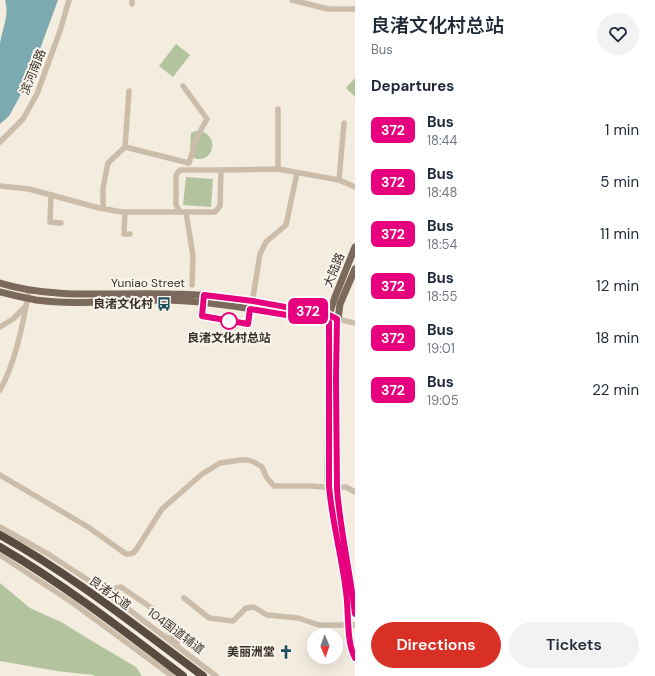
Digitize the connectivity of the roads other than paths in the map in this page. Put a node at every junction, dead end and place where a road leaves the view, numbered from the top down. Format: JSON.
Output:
{"nodes":[{"id":1,"x":69,"y":0,"type":"edge"},
{"id":2,"x":292,"y":0,"type":"edge"},
{"id":3,"x":355,"y":9,"type":"edge"},
{"id":4,"x":183,"y":86,"type":"dead end"},
{"id":5,"x":129,"y":91,"type":"dead end"},
{"id":6,"x":278,"y":109,"type":"dead end"},
{"id":7,"x":344,"y":123,"type":"dead end"},
{"id":8,"x":0,"y":142,"type":"edge"},
{"id":9,"x":125,"y":147,"type":"junction"},
{"id":10,"x":278,"y":169,"type":"junction"},
{"id":11,"x":221,"y":170,"type":"junction"},
{"id":12,"x":297,"y":173,"type":"junction"},
{"id":13,"x":339,"y":180,"type":"junction"},
{"id":14,"x":0,"y":186,"type":"edge"},
{"id":15,"x":355,"y":187,"type":"edge"},
{"id":16,"x":51,"y":195,"type":"junction"},
{"id":17,"x":103,"y":208,"type":"junction"},
{"id":18,"x":124,"y":212,"type":"junction"},
{"id":19,"x":183,"y":212,"type":"junction"},
{"id":20,"x":61,"y":223,"type":"dead end"},
{"id":21,"x":130,"y":234,"type":"dead end"},
{"id":22,"x":355,"y":247,"type":"edge"},
{"id":23,"x":355,"y":269,"type":"edge"},
{"id":24,"x":0,"y":283,"type":"edge"},
{"id":25,"x":192,"y":285,"type":"dead end"},
{"id":26,"x":29,"y":290,"type":"junction"},
{"id":27,"x":0,"y":292,"type":"edge"},
{"id":28,"x":253,"y":297,"type":"dead end"},
{"id":29,"x":28,"y":298,"type":"junction"},
{"id":30,"x":204,"y":299,"type":"junction"},
{"id":31,"x":26,"y":306,"type":"junction"},
{"id":32,"x":250,"y":309,"type":"junction"},
{"id":33,"x":329,"y":318,"type":"junction"},
{"id":34,"x":337,"y":319,"type":"junction"},
{"id":35,"x":355,"y":323,"type":"edge"},
{"id":36,"x":0,"y":327,"type":"edge"},
{"id":37,"x":0,"y":390,"type":"edge"},
{"id":38,"x":0,"y":475,"type":"edge"},
{"id":39,"x":329,"y":486,"type":"junction"},
{"id":40,"x":337,"y":488,"type":"junction"},
{"id":41,"x":355,"y":492,"type":"edge"},
{"id":42,"x":0,"y":527,"type":"edge"},
{"id":43,"x":0,"y":535,"type":"edge"},
{"id":44,"x":0,"y":547,"type":"edge"},
{"id":45,"x":0,"y":555,"type":"edge"},
{"id":46,"x":354,"y":587,"type":"edge"},
{"id":47,"x":102,"y":589,"type":"junction"},
{"id":48,"x":184,"y":598,"type":"dead end"},
{"id":49,"x":355,"y":614,"type":"edge"},
{"id":50,"x":352,"y":625,"type":"edge"},
{"id":51,"x":164,"y":647,"type":"junction"},
{"id":52,"x":180,"y":648,"type":"junction"},
{"id":53,"x":355,"y":658,"type":"edge"},
{"id":54,"x":184,"y":662,"type":"junction"},
{"id":55,"x":172,"y":676,"type":"edge"},
{"id":56,"x":183,"y":676,"type":"edge"},
{"id":57,"x":203,"y":676,"type":"edge"},
{"id":58,"x":216,"y":676,"type":"edge"}],
"edges":[{"from":1,"to":8,"type":"street","name":"滨河南路"},
{"from":2,"to":3,"type":"street"},
{"from":4,"to":9,"type":"street"},
{"from":5,"to":9,"type":"street"},
{"from":6,"to":10,"type":"street"},
{"from":7,"to":13,"type":"street"},
{"from":9,"to":17,"type":"street"},
{"from":10,"to":11,"type":"street"},
{"from":10,"to":12,"type":"street"},
{"from":11,"to":19,"type":"street"},
{"from":11,"to":19,"type":"street"},
{"from":12,"to":13,"type":"street"},
{"from":12,"to":28,"type":"street"},
{"from":13,"to":15,"type":"street"},
{"from":14,"to":16,"type":"street"},
{"from":16,"to":17,"type":"street"},
{"from":16,"to":20,"type":"street"},
{"from":17,"to":18,"type":"street"},
{"from":18,"to":19,"type":"street"},
{"from":18,"to":21,"type":"street"},
{"from":19,"to":25,"type":"street"},
{"from":22,"to":33,"type":"main road","name":"大陆路"},
{"from":23,"to":34,"type":"main road","name":"大陆路"},
{"from":24,"to":26,"type":"main road","name":"Yuniao Street"},
{"from":26,"to":29,"type":"street"},
{"from":26,"to":30,"type":"main road","name":"Yuniao Street"},
{"from":27,"to":29,"type":"main road","name":"Yuniao Street"},
{"from":29,"to":30,"type":"main road","name":"Yuniao Street"},
{"from":29,"to":31,"type":"street"},
{"from":30,"to":32,"type":"main road","name":"Yuniao Street"},
{"from":30,"to":32,"type":"street"},
{"from":30,"to":33,"type":"main road","name":"Yuniao Street"},
{"from":31,"to":36,"type":"street"},
{"from":31,"to":37,"type":"street"},
{"from":32,"to":33,"type":"main road","name":"Yuniao Street"},
{"from":33,"to":34,"type":"main road","name":"Yuniao Street"},
{"from":33,"to":39,"type":"main road","name":"大陆路"},
{"from":34,"to":35,"type":"street"},
{"from":34,"to":40,"type":"main road","name":"大陆路"},
{"from":38,"to":39,"type":"street"},
{"from":39,"to":40,"type":"street"},
{"from":39,"to":50,"type":"main road","name":"大陆路"},
{"from":40,"to":41,"type":"street"},
{"from":40,"to":46,"type":"main road","name":"大陆路"},
{"from":42,"to":47,"type":"street","name":"104国道辅道"},
{"from":43,"to":51,"type":"highway","name":"良渚大道"},
{"from":44,"to":56,"type":"highway","name":"良渚大道"},
{"from":45,"to":55,"type":"street"},
{"from":46,"to":49,"type":"main road","name":"大陆路"},
{"from":47,"to":52,"type":"street","name":"104国道辅道"},
{"from":47,"to":52,"type":"street"},
{"from":48,"to":50,"type":"street"},
{"from":50,"to":53,"type":"main road","name":"大陆路"},
{"from":51,"to":52,"type":"street"},
{"from":51,"to":54,"type":"highway","name":"良渚大道"},
{"from":52,"to":54,"type":"street"},
{"from":52,"to":58,"type":"street","name":"104国道辅道"},
{"from":54,"to":57,"type":"highway","name":"良渚大道"}]}
